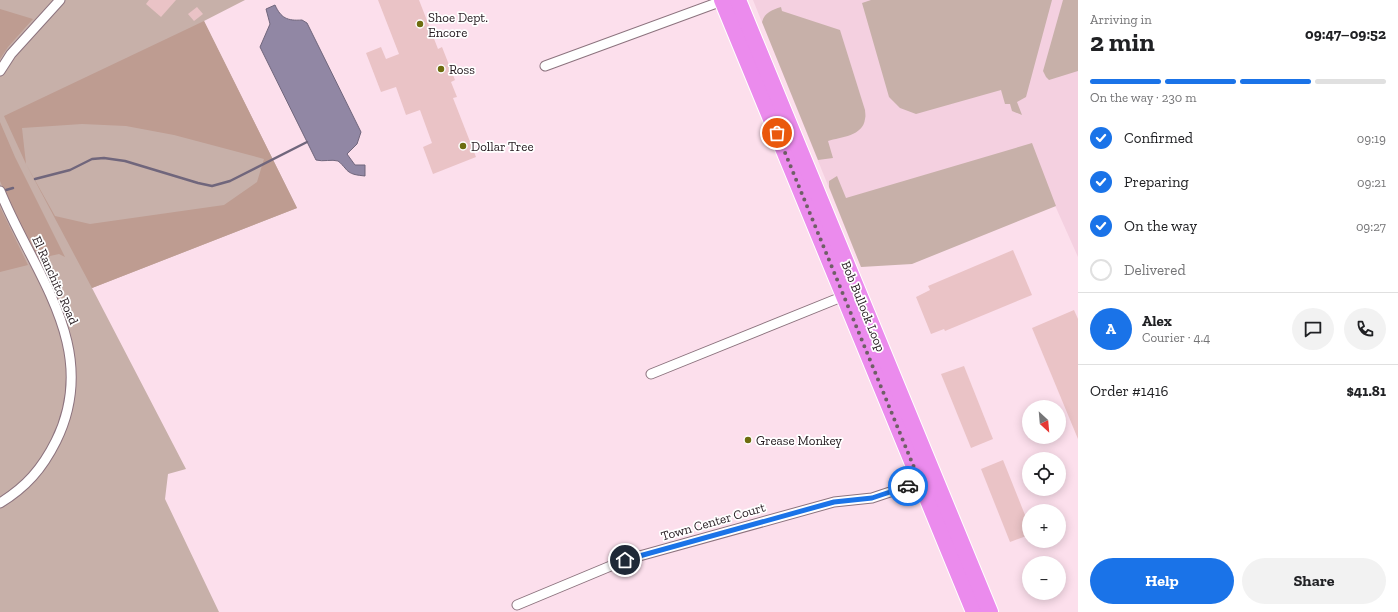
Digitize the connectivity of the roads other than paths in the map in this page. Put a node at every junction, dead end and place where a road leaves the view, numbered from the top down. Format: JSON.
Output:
{"nodes":[{"id":1,"x":60,"y":0,"type":"edge"},
{"id":2,"x":727,"y":0,"type":"edge"},
{"id":3,"x":545,"y":66,"type":"dead end"},
{"id":4,"x":0,"y":71,"type":"edge"},
{"id":5,"x":0,"y":190,"type":"edge"},
{"id":6,"x":850,"y":292,"type":"junction"},
{"id":7,"x":651,"y":374,"type":"dead end"},
{"id":8,"x":920,"y":482,"type":"junction"},
{"id":9,"x":0,"y":504,"type":"edge"},
{"id":10,"x":942,"y":535,"type":"junction"},
{"id":11,"x":517,"y":605,"type":"dead end"},
{"id":12,"x":974,"y":612,"type":"edge"},
{"id":13,"x":982,"y":612,"type":"edge"},
{"id":14,"x":990,"y":612,"type":"edge"}],
"edges":[{"from":1,"to":4,"type":"street"},
{"from":2,"to":3,"type":"street"},
{"from":2,"to":6,"type":"highway","name":"Bob Bullock Loop"},
{"from":2,"to":6,"type":"highway"},
{"from":5,"to":9,"type":"street","name":"El Ranchito Road"},
{"from":6,"to":7,"type":"street"},
{"from":6,"to":8,"type":"highway","name":"Bob Bullock Loop"},
{"from":6,"to":14,"type":"highway","name":"Bob Bullock Loop"},
{"from":8,"to":10,"type":"highway","name":"Bob Bullock Loop"},
{"from":8,"to":11,"type":"street","name":"Town Center Court"},
{"from":10,"to":12,"type":"highway","name":"Bob Bullock Loop"},
{"from":10,"to":13,"type":"highway"}]}
